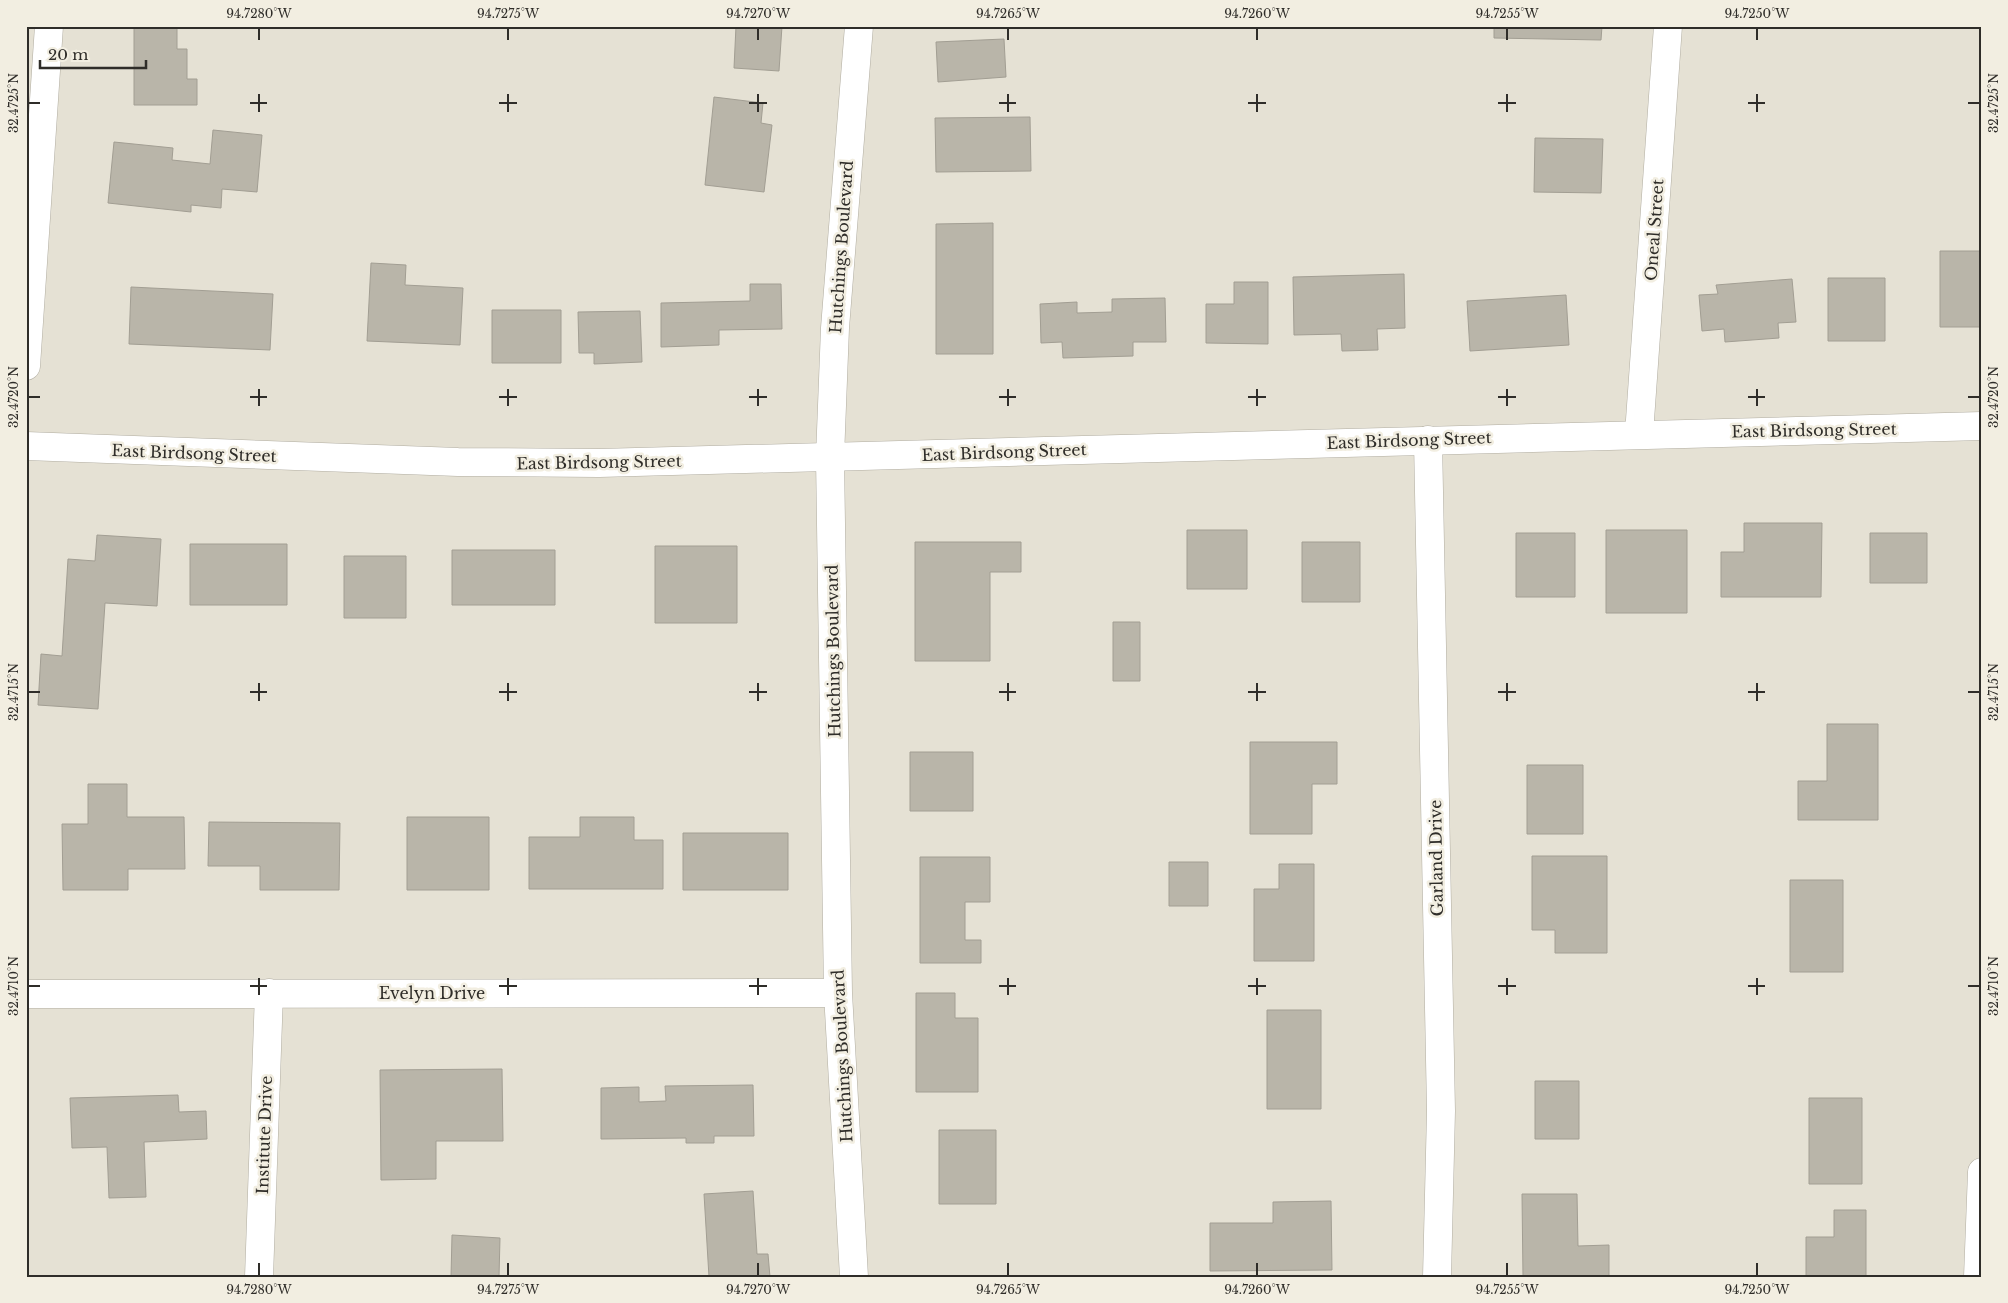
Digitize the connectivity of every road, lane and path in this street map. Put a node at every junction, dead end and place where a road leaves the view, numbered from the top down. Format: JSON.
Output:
{"nodes":[{"id":1,"x":49,"y":26,"type":"edge"},
{"id":2,"x":859,"y":26,"type":"edge"},
{"id":3,"x":1668,"y":26,"type":"edge"},
{"id":4,"x":26,"y":366,"type":"edge"},
{"id":5,"x":1982,"y":426,"type":"edge"},
{"id":6,"x":1639,"y":434,"type":"junction"},
{"id":7,"x":1428,"y":440,"type":"junction"},
{"id":8,"x":26,"y":446,"type":"edge"},
{"id":9,"x":830,"y":457,"type":"junction"},
{"id":10,"x":269,"y":993,"type":"junction"},
{"id":11,"x":838,"y":993,"type":"junction"},
{"id":12,"x":26,"y":994,"type":"edge"},
{"id":13,"x":1982,"y":1172,"type":"edge"},
{"id":14,"x":259,"y":1277,"type":"edge"},
{"id":15,"x":854,"y":1277,"type":"edge"},
{"id":16,"x":1437,"y":1277,"type":"edge"},
{"id":17,"x":1978,"y":1277,"type":"edge"}],
"edges":[{"from":1,"to":4,"type":"street"},
{"from":2,"to":9,"type":"street","name":"Hutchings Boulevard"},
{"from":3,"to":6,"type":"street","name":"Oneal Street"},
{"from":5,"to":6,"type":"street","name":"East Birdsong Street"},
{"from":6,"to":7,"type":"street","name":"East Birdsong Street"},
{"from":7,"to":9,"type":"street","name":"East Birdsong Street"},
{"from":7,"to":16,"type":"street","name":"Garland Drive"},
{"from":8,"to":9,"type":"street","name":"East Birdsong Street"},
{"from":9,"to":11,"type":"street","name":"Hutchings Boulevard"},
{"from":10,"to":11,"type":"street","name":"Evelyn Drive"},
{"from":10,"to":12,"type":"street","name":"Evelyn Drive"},
{"from":10,"to":14,"type":"street","name":"Institute Drive"},
{"from":11,"to":15,"type":"street","name":"Hutchings Boulevard"},
{"from":13,"to":17,"type":"street"}]}
